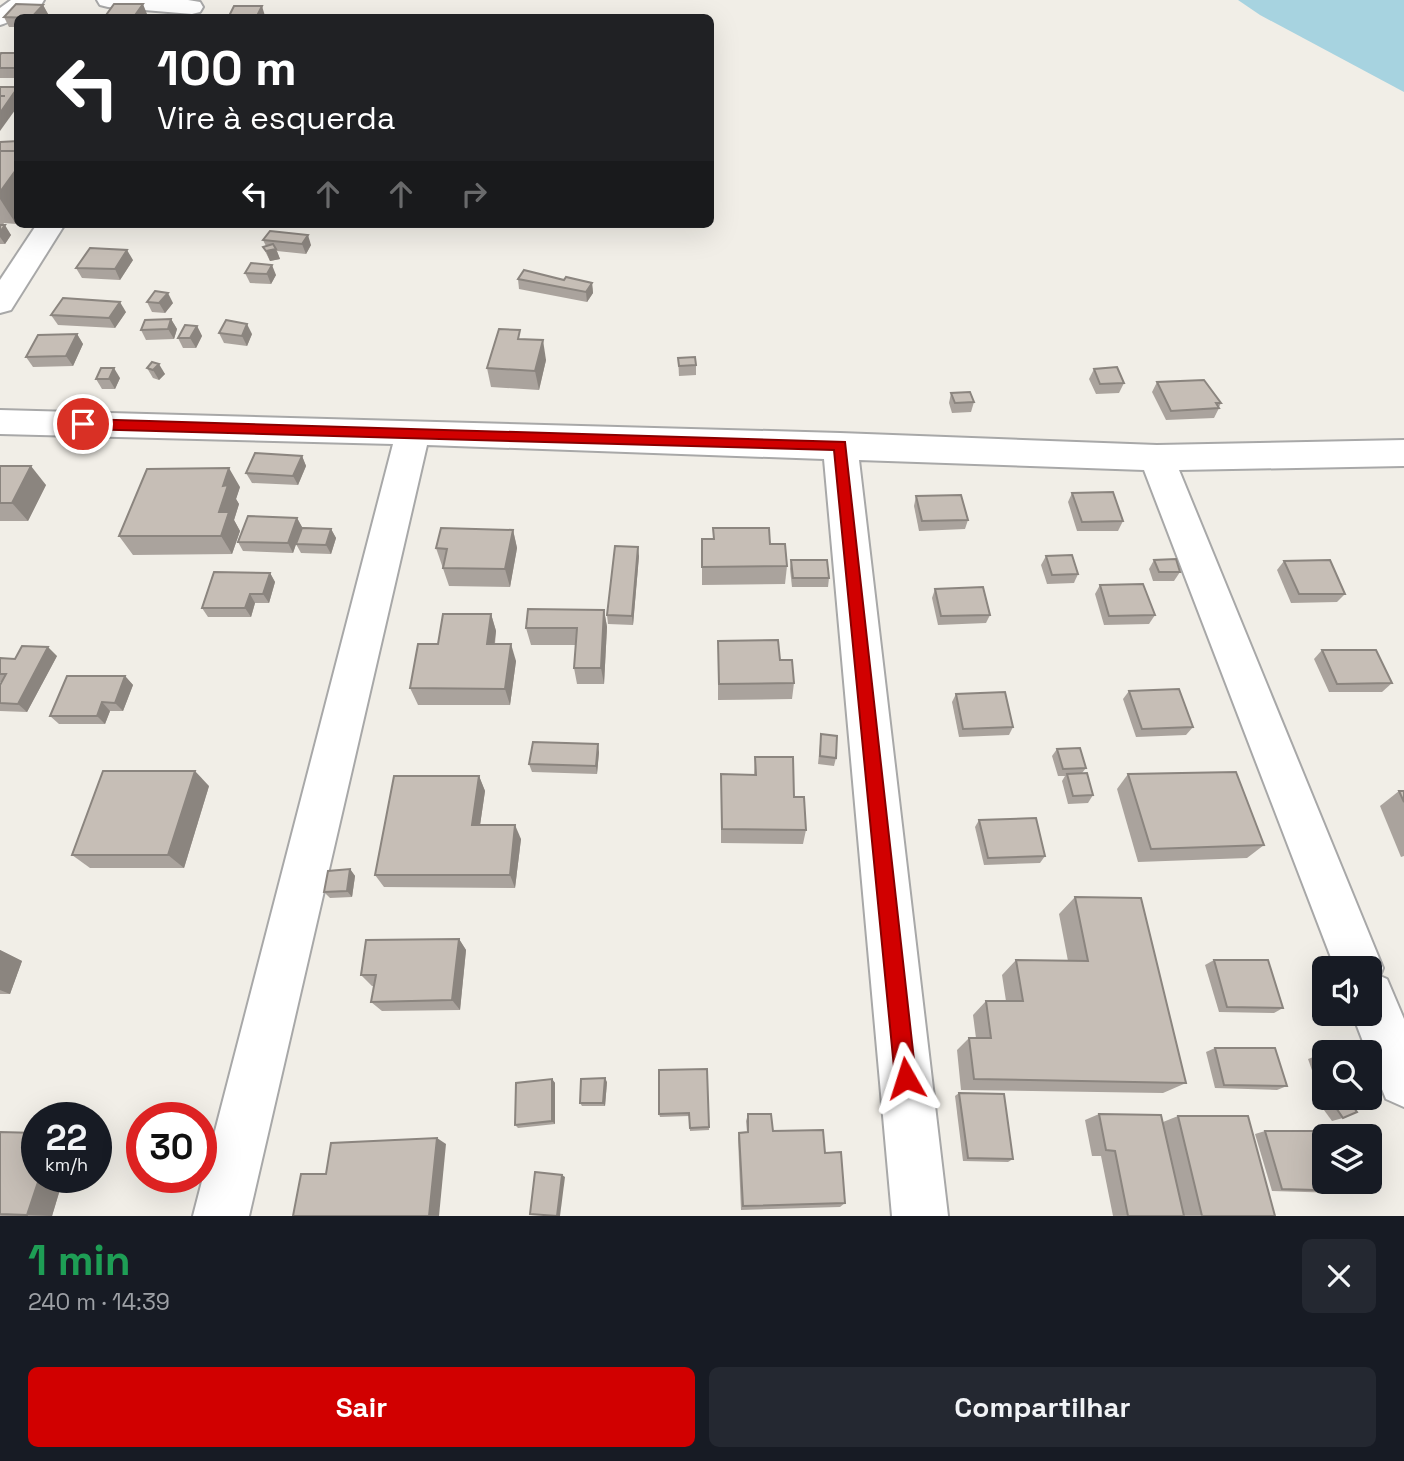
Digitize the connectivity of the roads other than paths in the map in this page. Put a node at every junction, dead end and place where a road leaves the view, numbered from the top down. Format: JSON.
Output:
{"nodes":[{"id":1,"x":33,"y":0,"type":"edge"},
{"id":2,"x":108,"y":0,"type":"edge"},
{"id":3,"x":191,"y":8,"type":"edge"},
{"id":4,"x":0,"y":18,"type":"edge"},
{"id":5,"x":48,"y":228,"type":"edge"},
{"id":6,"x":0,"y":303,"type":"edge"},
{"id":7,"x":0,"y":422,"type":"edge"},
{"id":8,"x":413,"y":432,"type":"junction"},
{"id":9,"x":840,"y":446,"type":"junction"},
{"id":10,"x":1404,"y":453,"type":"edge"},
{"id":11,"x":1157,"y":458,"type":"junction"},
{"id":12,"x":1354,"y":956,"type":"edge"},
{"id":13,"x":1382,"y":1026,"type":"edge"},
{"id":14,"x":1404,"y":1081,"type":"edge"},
{"id":15,"x":221,"y":1216,"type":"edge"},
{"id":16,"x":920,"y":1216,"type":"edge"}],
"edges":[{"from":1,"to":4,"type":"street"},
{"from":2,"to":3,"type":"street"},
{"from":5,"to":6,"type":"street"},
{"from":7,"to":8,"type":"street"},
{"from":8,"to":9,"type":"street"},
{"from":8,"to":15,"type":"street"},
{"from":9,"to":11,"type":"street"},
{"from":9,"to":16,"type":"street"},
{"from":10,"to":11,"type":"street"},
{"from":11,"to":12,"type":"street"},
{"from":13,"to":14,"type":"street"}]}
